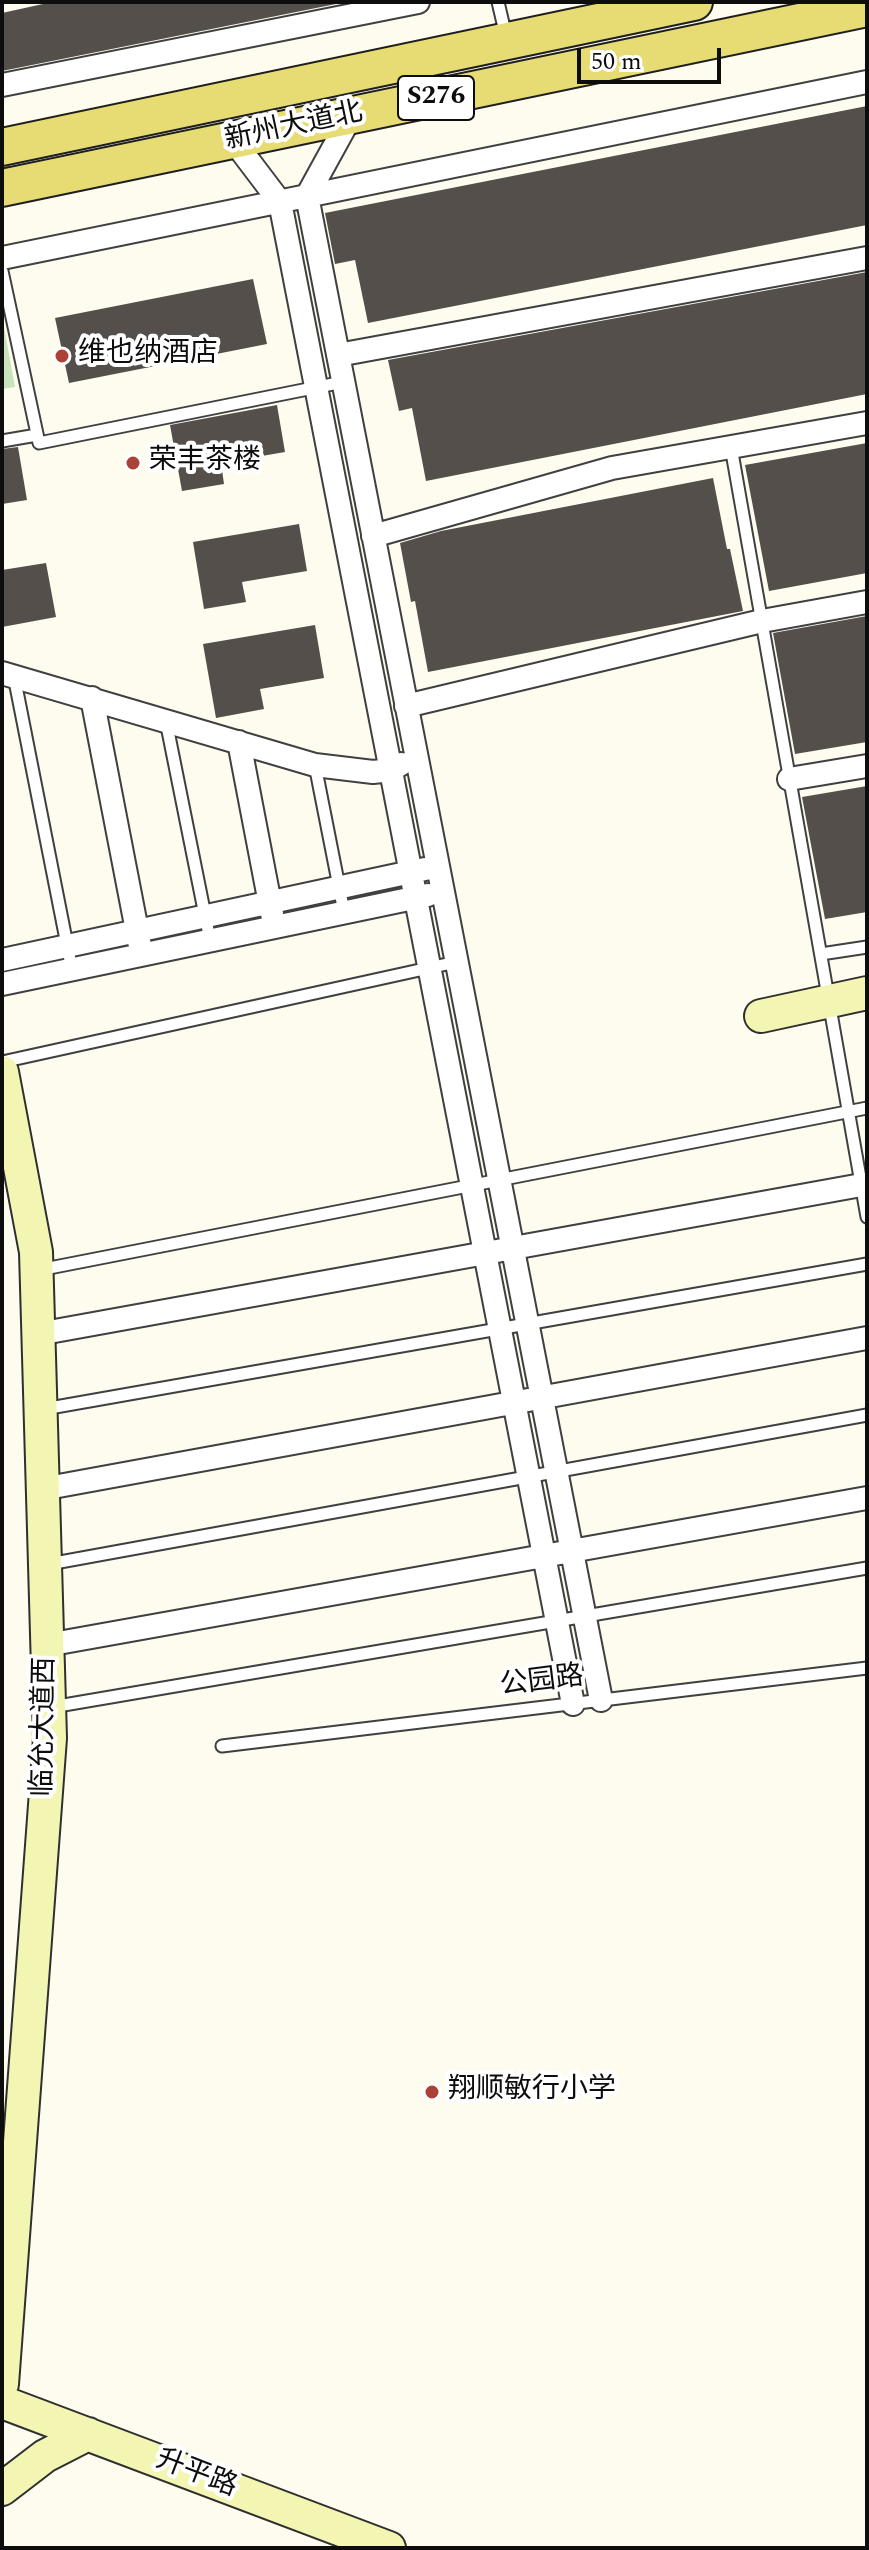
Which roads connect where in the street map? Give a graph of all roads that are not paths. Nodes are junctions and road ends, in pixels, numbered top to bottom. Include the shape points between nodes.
1 (418, 2) edge
2 (498, 2) edge
3 (694, 2) edge
4 (867, 8) edge
5 (507, 41) junction
6 (867, 82) edge
7 (2, 85) edge
8 (351, 116) junction
9 (2, 126) edge
10 (39, 140) junction
11 (233, 140) junction
12 (2, 147) edge
13 (3, 189) edge
14 (307, 196) junction
15 (280, 202) junction
16 (2, 258) edge
17 (867, 258) edge
18 (2, 271) edge
19 (338, 355) junction
20 (343, 382) junction
21 (317, 388) junction
22 (867, 423) edge
23 (37, 435) junction
24 (2, 441) edge
25 (731, 447) junction
26 (373, 536) junction
27 (867, 602) edge
28 (762, 621) junction
29 (8, 674) edge
30 (92, 698) junction
31 (406, 706) junction
32 (165, 720) junction
33 (239, 742) junction
34 (416, 756) junction
35 (315, 765) junction
36 (867, 766) edge
37 (391, 770) junction
38 (789, 779) junction
39 (438, 866) junction
40 (411, 872) junction
41 (339, 887) junction
42 (443, 891) junction
43 (416, 897) junction
44 (270, 902) junction
45 (344, 912) junction
46 (205, 916) junction
47 (275, 927) junction
48 (137, 931) junction
49 (210, 940) junction
50 (67, 946) junction
51 (867, 947) edge
52 (821, 954) junction
53 (142, 955) junction
54 (2, 960) edge
55 (456, 962) junction
56 (430, 968) junction
57 (72, 970) junction
58 (2, 984) edge
59 (867, 993) edge
60 (829, 1001) junction
61 (761, 1016) dead end
62 (2, 1062) edge
63 (2, 1072) edge
64 (867, 1108) edge
65 (848, 1112) junction
66 (499, 1180) junction
67 (864, 1184) edge
68 (472, 1185) junction
69 (867, 1217) edge
70 (512, 1248) junction
71 (485, 1253) junction
72 (867, 1264) edge
73 (36, 1270) junction
74 (527, 1324) junction
75 (500, 1329) junction
76 (38, 1334) junction
77 (867, 1338) edge
78 (542, 1398) junction
79 (514, 1403) junction
80 (40, 1410) junction
81 (867, 1415) edge
82 (556, 1472) junction
83 (528, 1477) junction
84 (42, 1489) junction
85 (867, 1498) edge
86 (572, 1551) junction
87 (544, 1556) junction
88 (45, 1565) junction
89 (867, 1568) edge
90 (584, 1616) junction
91 (556, 1621) junction
92 (47, 1645) junction
93 (867, 1668) edge
94 (601, 1700) junction
95 (573, 1704) junction
96 (49, 1708) junction
97 (222, 1746) dead end
98 (2, 2384) edge
99 (2, 2402) edge
100 (88, 2434) junction
101 (2, 2489) edge
102 (389, 2548) edge

1 - 7 street
2 - 5 lane
3 - 5 main road, 新州大道北 / S276
4 - 8 main road, 新州大道北 / S276
5 - 10 main road, 新州大道北 / S276
6 - 14 street
8 - 11 main road, 新州大道北 / S276
8 - 14 street
9 - 10 main road
10 - 12 main road, 新州大道北 / S276
11 - 13 main road, 新州大道北 / S276
11 - 15 street
14 - 15 street
14 - 19 street
15 - 16 street
15 - 21 street
17 - 19 street
18 - 23 lane
19 - 20 street
20 - 21 lane
20 - 26 street
21 - 23 lane via 39,443
21 - 37 street
22 - 25 street
23 - 24 lane
25 - 26 street via 612,468
25 - 28 lane
26 - 31 street
27 - 28 street
28 - 31 street
28 - 38 lane
29 - 30 street
29 - 50 lane
30 - 32 street
30 - 48 street
31 - 34 street
32 - 33 street
32 - 46 lane
33 - 35 street
33 - 44 street
34 - 37 street
34 - 39 street
35 - 37 street
35 - 41 lane
36 - 38 street
37 - 40 street
38 - 52 lane
39 - 40 street
39 - 42 street
40 - 41 street
40 - 43 street
41 - 44 street
41 - 45 lane
42 - 43 street
42 - 55 street
43 - 45 street
43 - 56 street
44 - 46 street
44 - 47 street
45 - 47 street
46 - 48 street
46 - 49 lane
47 - 49 street
48 - 50 street
48 - 53 street
49 - 53 street
50 - 54 street
50 - 57 lane
51 - 52 lane
52 - 60 lane
53 - 57 street
55 - 56 lane
55 - 66 street
56 - 62 lane
56 - 68 street
57 - 58 street
59 - 60 main road
60 - 61 main road
60 - 65 lane
63 - 73 main road, 临允大道西
64 - 65 lane
65 - 66 lane
65 - 67 lane
66 - 68 lane
66 - 70 street
67 - 69 lane
67 - 70 street
68 - 71 street
68 - 73 lane
70 - 71 street
70 - 74 street
71 - 75 street
71 - 76 street
72 - 74 lane
73 - 76 main road, 临允大道西
74 - 75 lane
74 - 78 street
75 - 79 street
75 - 80 lane
76 - 80 main road, 临允大道西
77 - 78 street
78 - 79 street
78 - 82 street
79 - 83 street
79 - 84 street
80 - 84 main road, 临允大道西
81 - 82 lane
82 - 83 lane
82 - 86 street
83 - 87 street
83 - 88 lane
84 - 88 main road, 临允大道西
85 - 86 street
86 - 87 street
86 - 90 street
87 - 91 street
87 - 92 street
88 - 92 main road, 临允大道西
89 - 90 lane
90 - 91 lane
90 - 94 street
91 - 95 street
91 - 96 lane
92 - 96 main road, 临允大道西
93 - 94 lane, 公园路
94 - 95 lane, 公园路
95 - 97 lane, 公园路
96 - 98 main road, 临允大道西
99 - 100 main road, 升平路
100 - 101 main road via 45,2456
100 - 102 main road, 升平路

